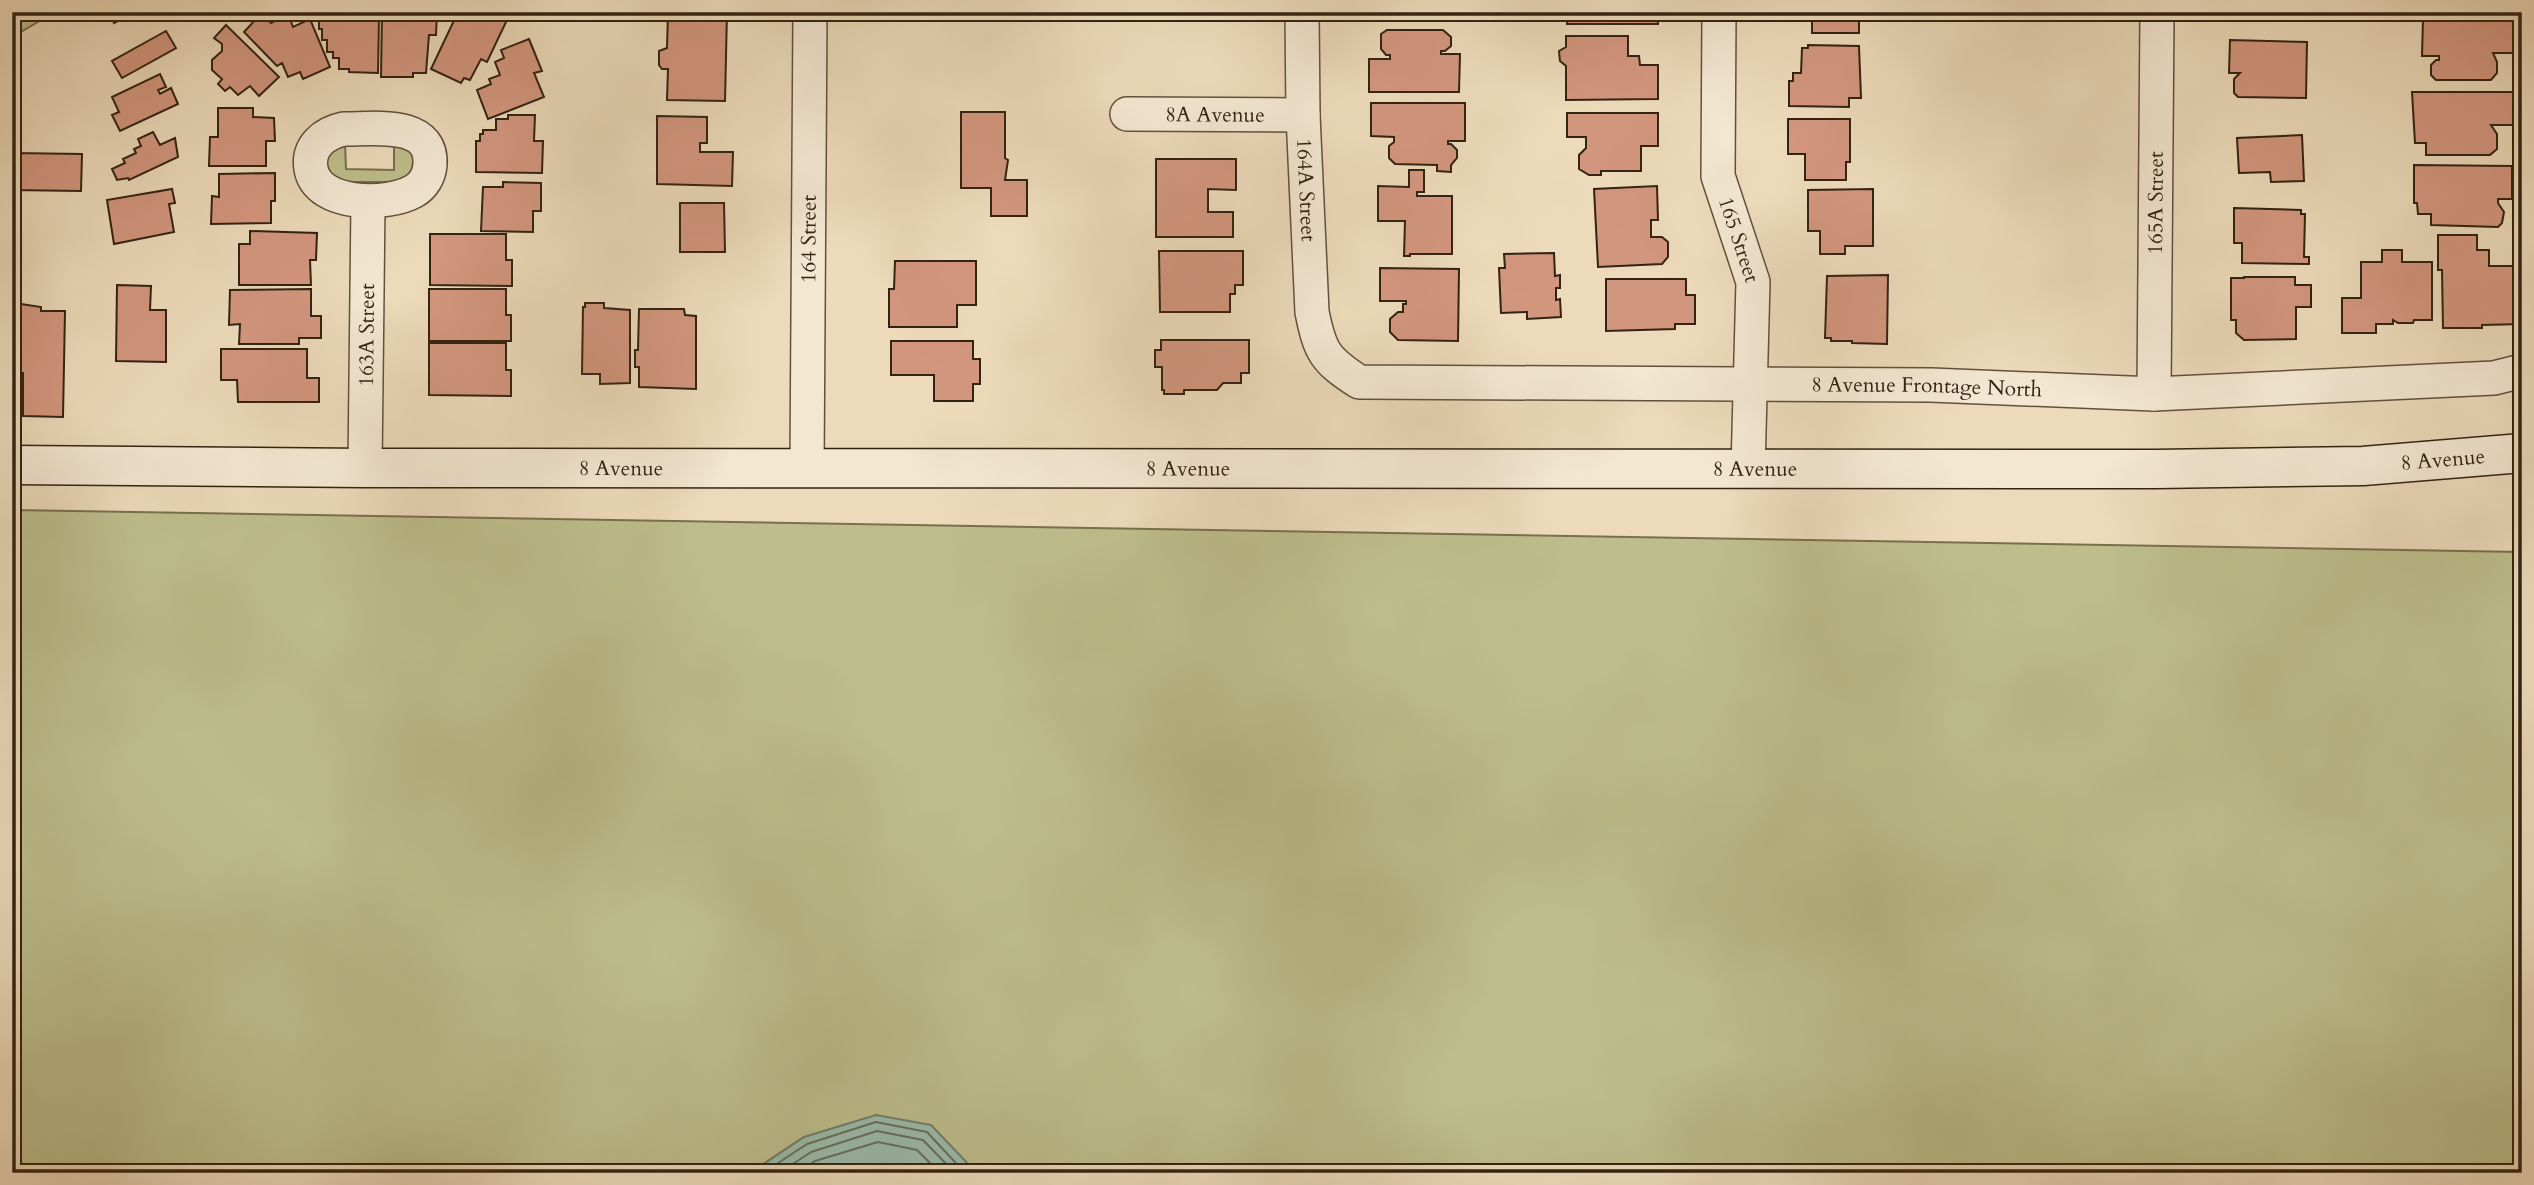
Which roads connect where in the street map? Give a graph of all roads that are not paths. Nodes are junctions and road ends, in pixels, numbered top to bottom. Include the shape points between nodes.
1 (810, 12) edge
2 (1302, 12) edge
3 (1719, 12) edge
4 (2157, 12) edge
5 (1127, 114) dead end
6 (1303, 115) junction
7 (368, 203) dead end
8 (1332, 365) joint
9 (2522, 371) edge
10 (1750, 384) junction
11 (2154, 394) junction
12 (2522, 453) edge
13 (12, 465) edge
14 (2363, 466) junction
15 (807, 467) junction
16 (365, 468) junction
17 (1748, 469) junction
18 (2522, 479) edge

1 - 15 street, 164 Street
2 - 6 street, 164A Street
3 - 10 street, 165 Street via 1718,176 1753,282
4 - 11 street, 165A Street
5 - 6 street, 8A Avenue
6 - 8 street, 164A Street via 1312,312 1319,342
7 - 16 street, 163A Street
8 - 10 street, 8 Avenue Frontage North via 1359,382
9 - 11 street, 8 Avenue Frontage North via 2494,378
10 - 11 street, 8 Avenue Frontage North
10 - 17 street, 165 Street
12 - 14 main road, 8 Avenue
13 - 16 main road, 8 Avenue
14 - 17 main road, 8 Avenue
14 - 18 main road, 8 Avenue
15 - 16 main road, 8 Avenue
15 - 17 main road, 8 Avenue

